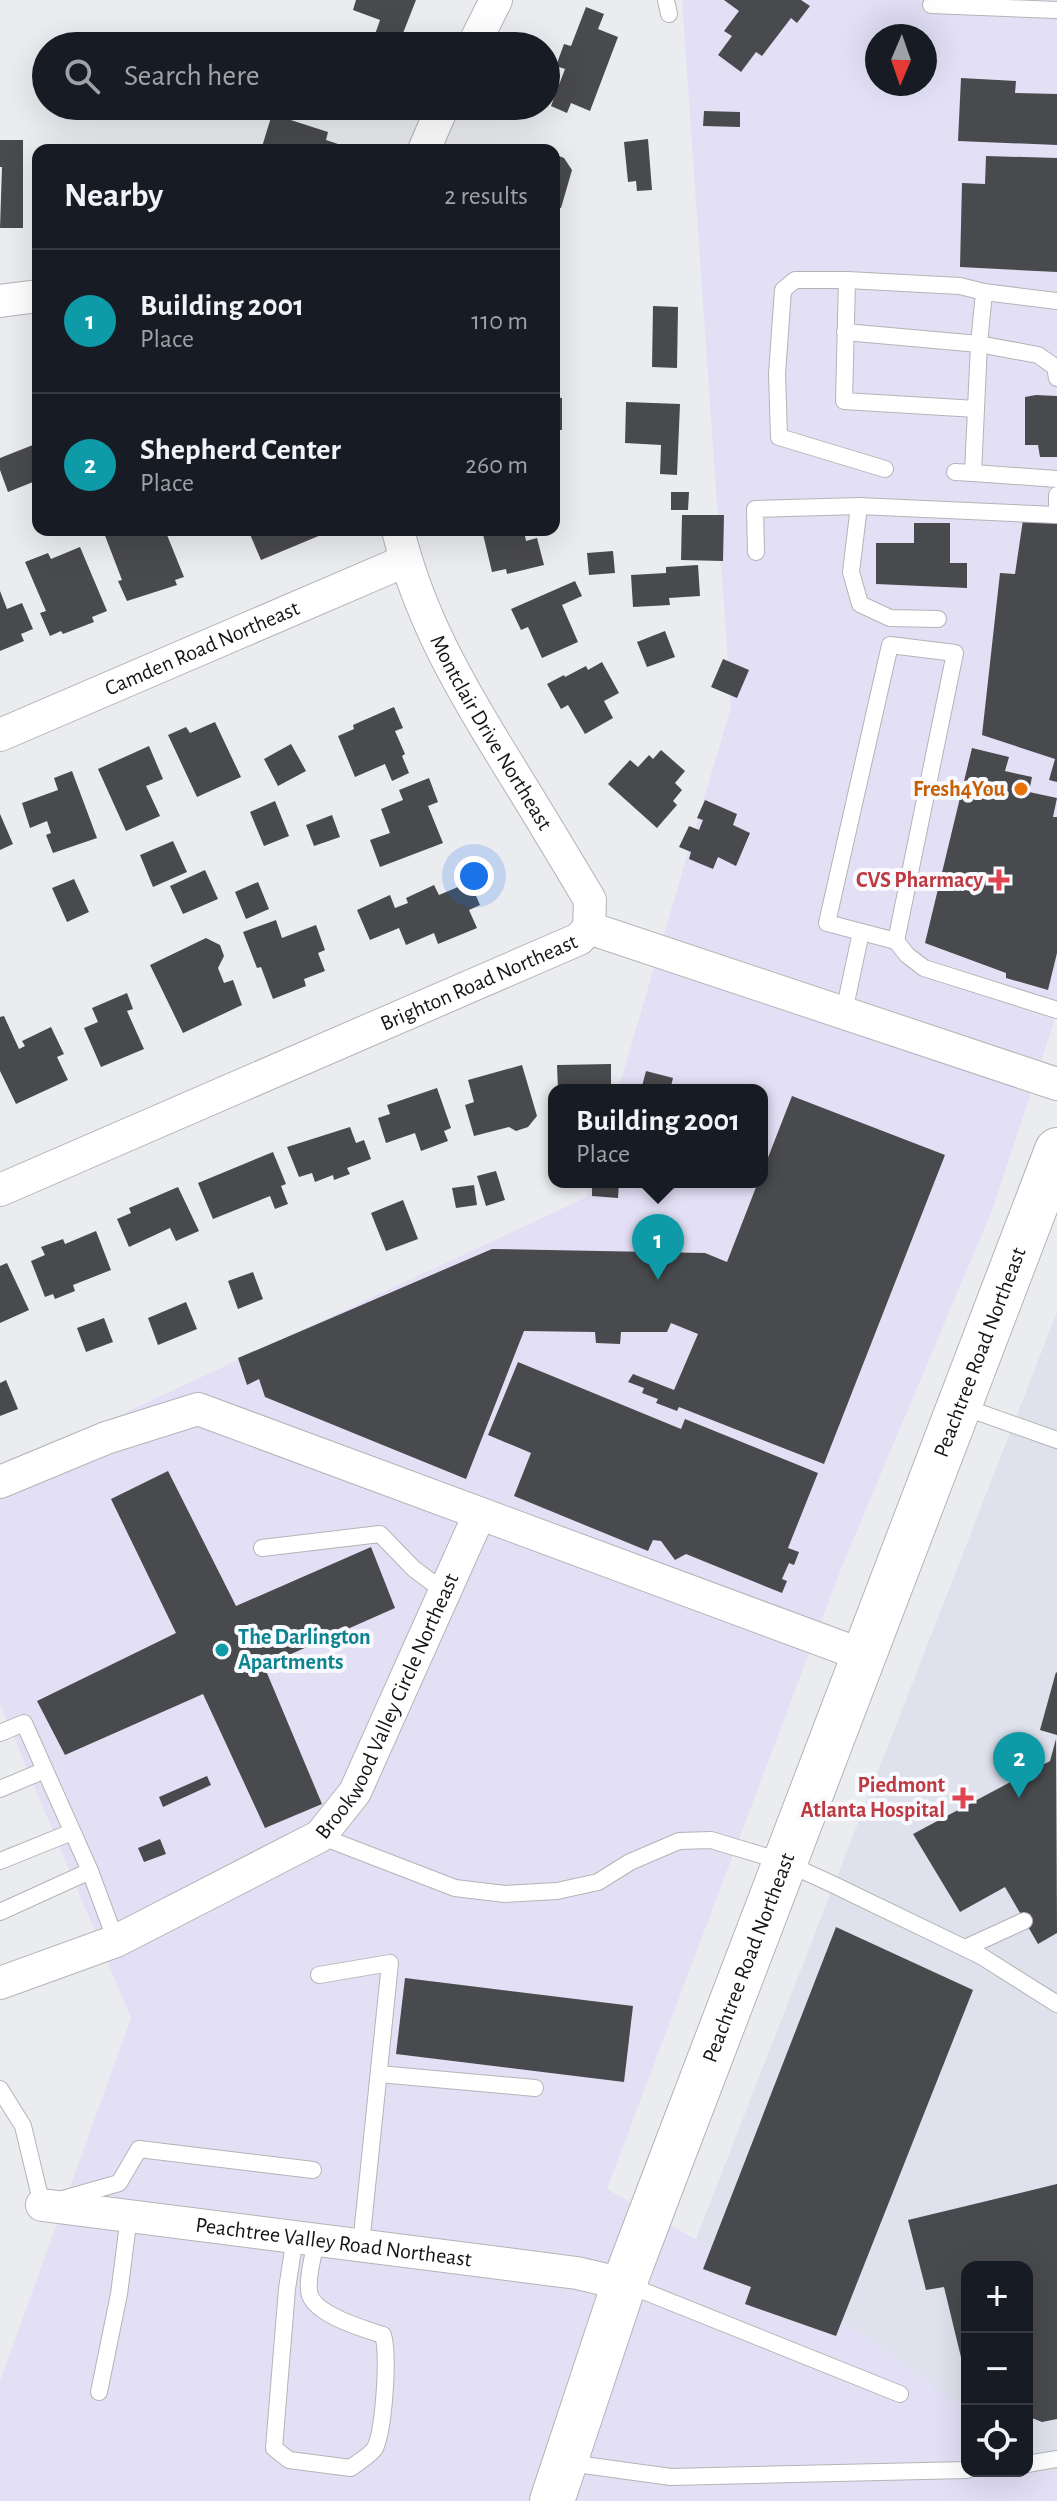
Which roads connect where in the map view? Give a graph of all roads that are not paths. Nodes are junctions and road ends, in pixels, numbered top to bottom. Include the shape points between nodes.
1 (496, 0) edge
2 (931, 5) dead end
3 (1057, 10) edge
4 (480, 32) edge
5 (437, 120) edge
6 (427, 144) edge
7 (847, 280) junction
8 (984, 292) junction
9 (32, 297) edge
10 (0, 301) edge
11 (1057, 301) edge
12 (845, 332) junction
13 (979, 344) junction
14 (1057, 378) edge
15 (976, 409) junction
16 (885, 469) dead end
17 (955, 472) dead end
18 (973, 473) junction
19 (1057, 479) edge
20 (1057, 495) edge
21 (859, 506) junction
22 (1057, 515) edge
23 (402, 545) edge
24 (756, 552) dead end
25 (938, 619) dead end
26 (0, 735) edge
27 (589, 928) junction
28 (861, 932) junction
29 (896, 941) junction
30 (1057, 1010) edge
31 (844, 1012) junction
32 (1057, 1084) edge
33 (1057, 1150) edge
34 (0, 1190) edge
35 (961, 1406) junction
36 (1057, 1440) edge
37 (0, 1482) edge
38 (479, 1515) junction
39 (262, 1548) dead end
40 (445, 1592) junction
41 (862, 1655) junction
42 (0, 1733) edge
43 (45, 1770) junction
44 (0, 1789) edge
45 (72, 1832) junction
46 (320, 1836) junction
47 (0, 1861) edge
48 (784, 1862) junction
49 (90, 1871) junction
50 (0, 1912) edge
51 (1024, 1921) dead end
52 (116, 1941) junction
53 (965, 1948) junction
54 (319, 1975) dead end
55 (0, 1983) edge
56 (1057, 2004) edge
57 (379, 2074) junction
58 (535, 2088) dead end
59 (0, 2089) edge
60 (313, 2170) dead end
61 (42, 2205) junction
62 (129, 2216) junction
63 (305, 2238) junction
64 (361, 2245) junction
65 (624, 2284) junction
66 (99, 2392) dead end
67 (900, 2394) dead end
68 (1057, 2459) edge
69 (1033, 2463) edge
70 (961, 2470) edge
71 (558, 2479) edge

1 - 4 street
2 - 3 lane
5 - 6 street
7 - 8 lane
7 - 12 lane
7 - 16 lane via 795,280 783,290 779,437
8 - 11 lane
8 - 13 lane
9 - 10 street
12 - 13 lane
12 - 15 lane via 844,401
13 - 14 lane via 1038,355 1055,367
13 - 15 lane
15 - 18 lane
17 - 18 lane
18 - 19 lane
20 - 22 lane
21 - 22 lane
21 - 24 lane via 755,509
21 - 25 lane via 851,572 860,604 890,618
23 - 26 street, Camden Road Northeast
23 - 27 street, Montclair Drive Northeast via 426,618 453,674 590,900
27 - 31 street, Brighton Road Northeast
27 - 34 street, Brighton Road Northeast via 579,939
28 - 29 lane
28 - 29 lane via 827,923 890,645 955,653
28 - 31 lane
29 - 30 lane via 924,968
31 - 32 street, Brighton Road Northeast
33 - 35 highway, Peachtree Road Northeast
35 - 36 lane
35 - 41 highway, Peachtree Road Northeast
37 - 38 street via 106,1438 198,1409
38 - 40 street, Brookwood Valley Circle Northeast
38 - 41 street
39 - 40 lane via 380,1534
40 - 46 street, Brookwood Valley Circle Northeast via 355,1792
41 - 48 highway, Peachtree Road Northeast
42 - 43 lane via 24,1723
43 - 44 lane
43 - 45 lane
45 - 47 lane
45 - 49 lane
46 - 48 lane via 455,1888 505,1894 598,1882 679,1841 711,1840
46 - 52 street, Brookwood Valley Circle Northeast
48 - 53 lane
48 - 65 highway, Peachtree Road Northeast
49 - 50 lane
49 - 52 lane
51 - 53 lane
52 - 55 street, Brookwood Valley Circle Northeast
53 - 56 lane
54 - 57 lane via 390,1963
57 - 58 lane
57 - 64 lane
59 - 61 lane via 23,2126
60 - 61 lane via 139,2149 119,2183
61 - 62 street, Peachtree Valley Road Northeast
62 - 63 street, Peachtree Valley Road Northeast
62 - 66 lane
63 - 63 lane via 287,2289 274,2448 289,2460 351,2468 374,2450 388,2350 383,2335 313,2303
63 - 64 street, Peachtree Valley Road Northeast
64 - 65 street, Peachtree Valley Road Northeast
65 - 67 lane
65 - 71 highway, Peachtree Road Northeast
68 - 69 lane
70 - 71 lane

